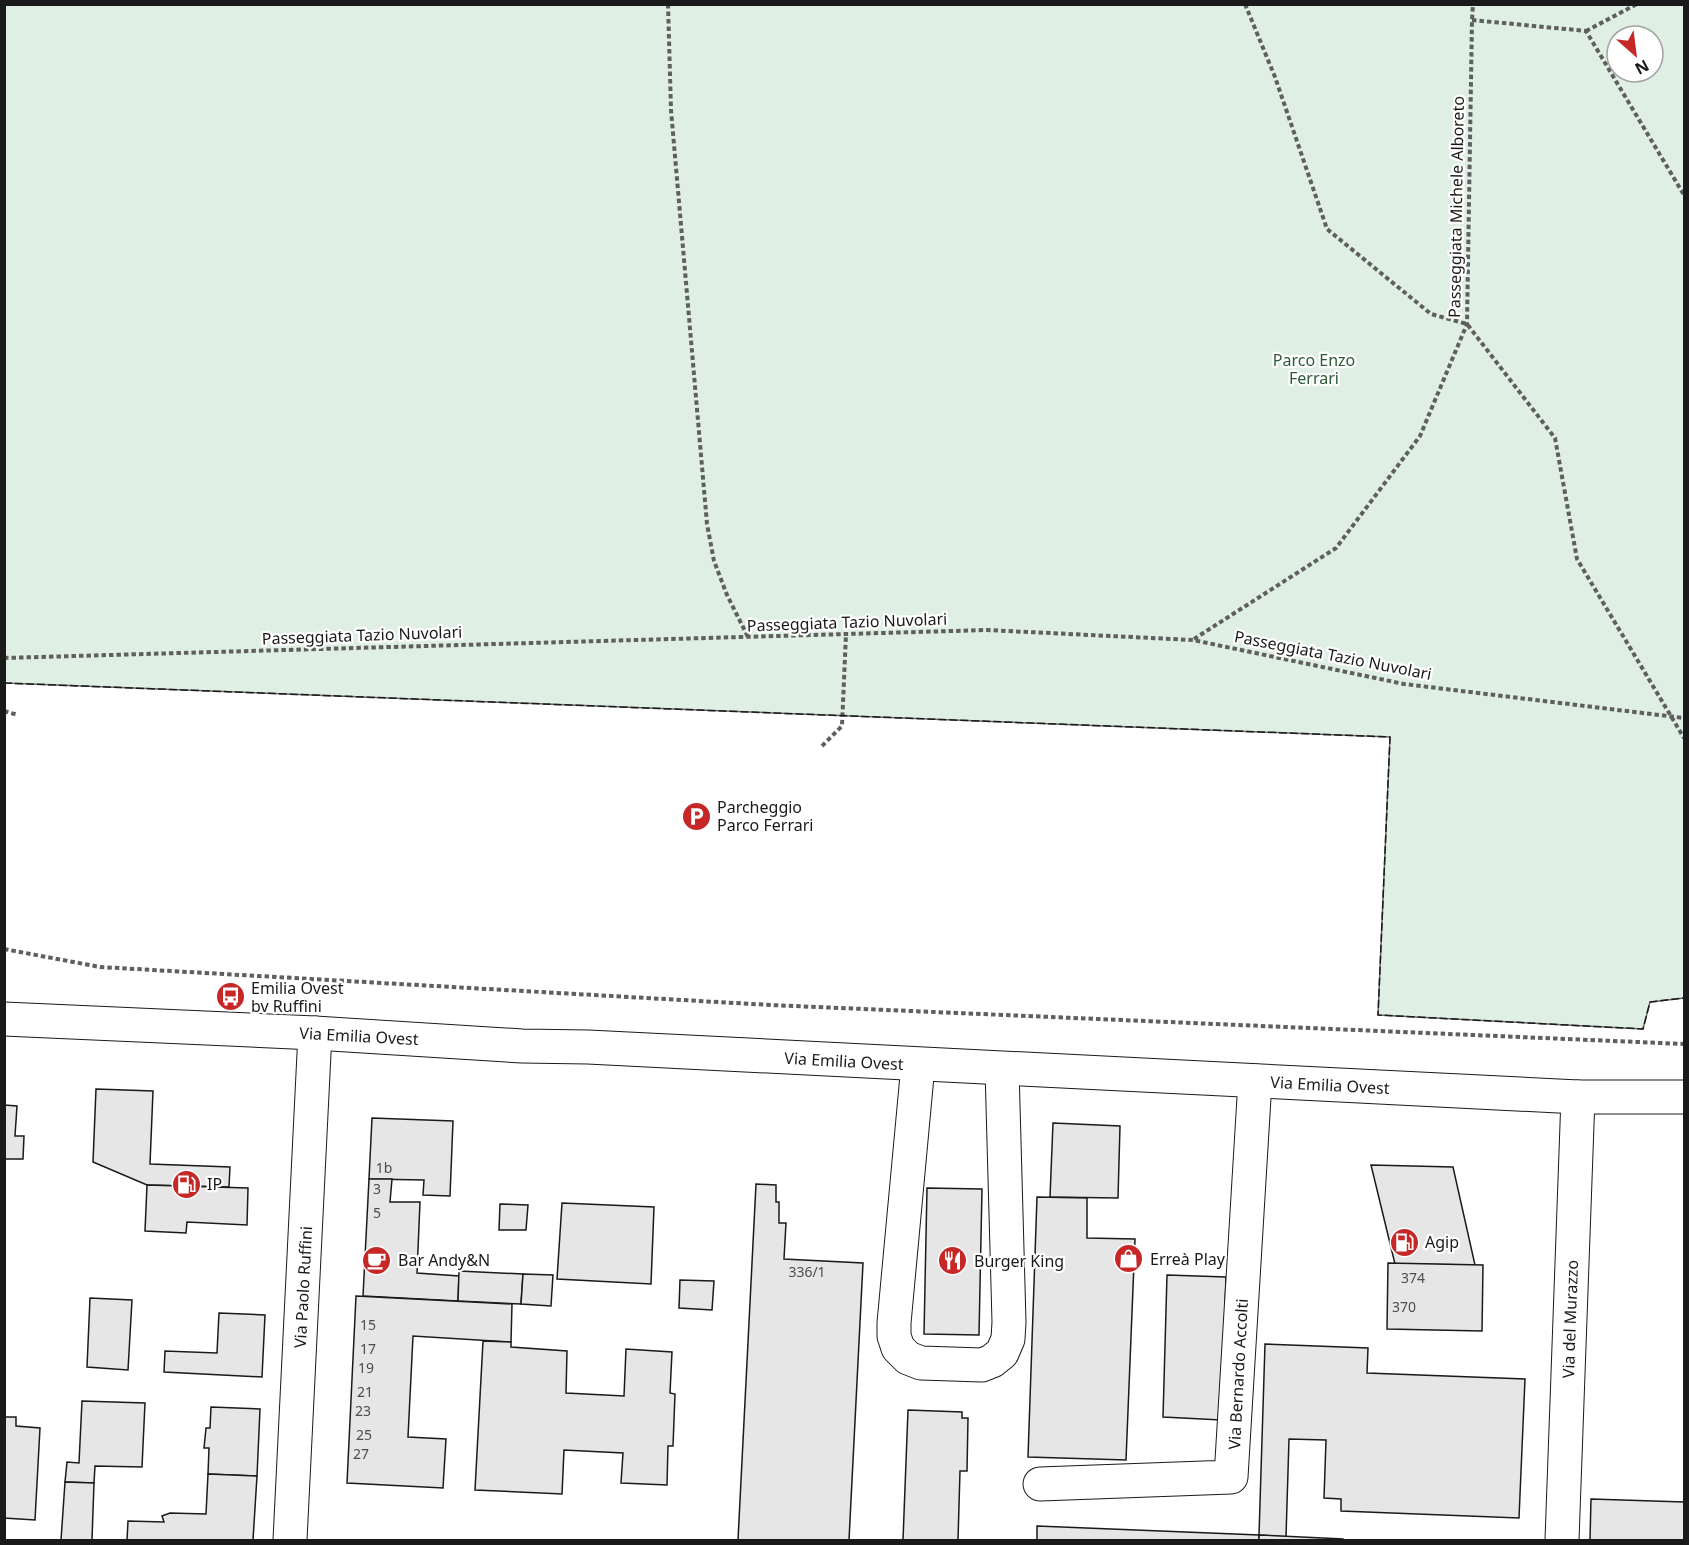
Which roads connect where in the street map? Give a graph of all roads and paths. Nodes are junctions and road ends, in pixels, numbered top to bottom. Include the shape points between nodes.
1 (668, 4) edge
2 (1245, 4) edge
3 (1473, 4) edge
4 (1637, 4) edge
5 (1472, 20) junction
6 (1586, 31) junction
7 (1684, 195) edge
8 (1467, 324) junction
9 (846, 634) junction
10 (748, 637) junction
11 (1193, 640) junction
12 (4, 658) edge
13 (4, 711) edge
14 (18, 715) dead end
15 (1672, 716) junction
16 (1684, 718) edge
17 (1684, 738) edge
18 (822, 746) dead end
19 (4, 949) edge
20 (4, 1019) edge
21 (315, 1033) junction
22 (1684, 1044) edge
23 (918, 1065) junction
24 (1002, 1069) junction
25 (1255, 1081) junction
26 (1578, 1097) junction
27 (1684, 1097) edge
28 (1040, 1484) dead end
29 (290, 1540) edge
30 (1562, 1540) edge

1 - 10 path via 671,110 707,524 714,561
2 - 8 path via 1275,77 1327,229 1431,314
3 - 5 path, Passeggiata Michele Alboreto
4 - 6 path
5 - 6 path
5 - 8 path, Passeggiata Michele Alboreto
6 - 7 path
8 - 11 path, Passeggiata Michele Alboreto via 1420,436 1336,548
8 - 15 path via 1555,438 1577,559
9 - 10 path, Passeggiata Tazio Nuvolari
9 - 11 path, Passeggiata Tazio Nuvolari via 987,630
9 - 18 path via 842,726
10 - 12 path, Passeggiata Tazio Nuvolari
11 - 15 path, Passeggiata Tazio Nuvolari via 1404,684
13 - 14 path
15 - 16 path, Passeggiata Tazio Nuvolari
15 - 17 path
19 - 22 path via 100,967 770,1005
20 - 21 main road, Via Emilia Ovest
21 - 23 main road, Via Emilia Ovest
21 - 29 main road, Via Paolo Ruffini
23 - 24 main road, Via Emilia Ovest
23 - 24 main road via 894,1336 898,1348 921,1363 982,1365 1002,1353 1008,1339
24 - 25 main road, Via Emilia Ovest
25 - 26 main road, Via Emilia Ovest
25 - 28 main road, Via Bernardo Accolti via 1231,1477
26 - 27 main road, Via Emilia Ovest
26 - 30 main road, Via del Murazzo

